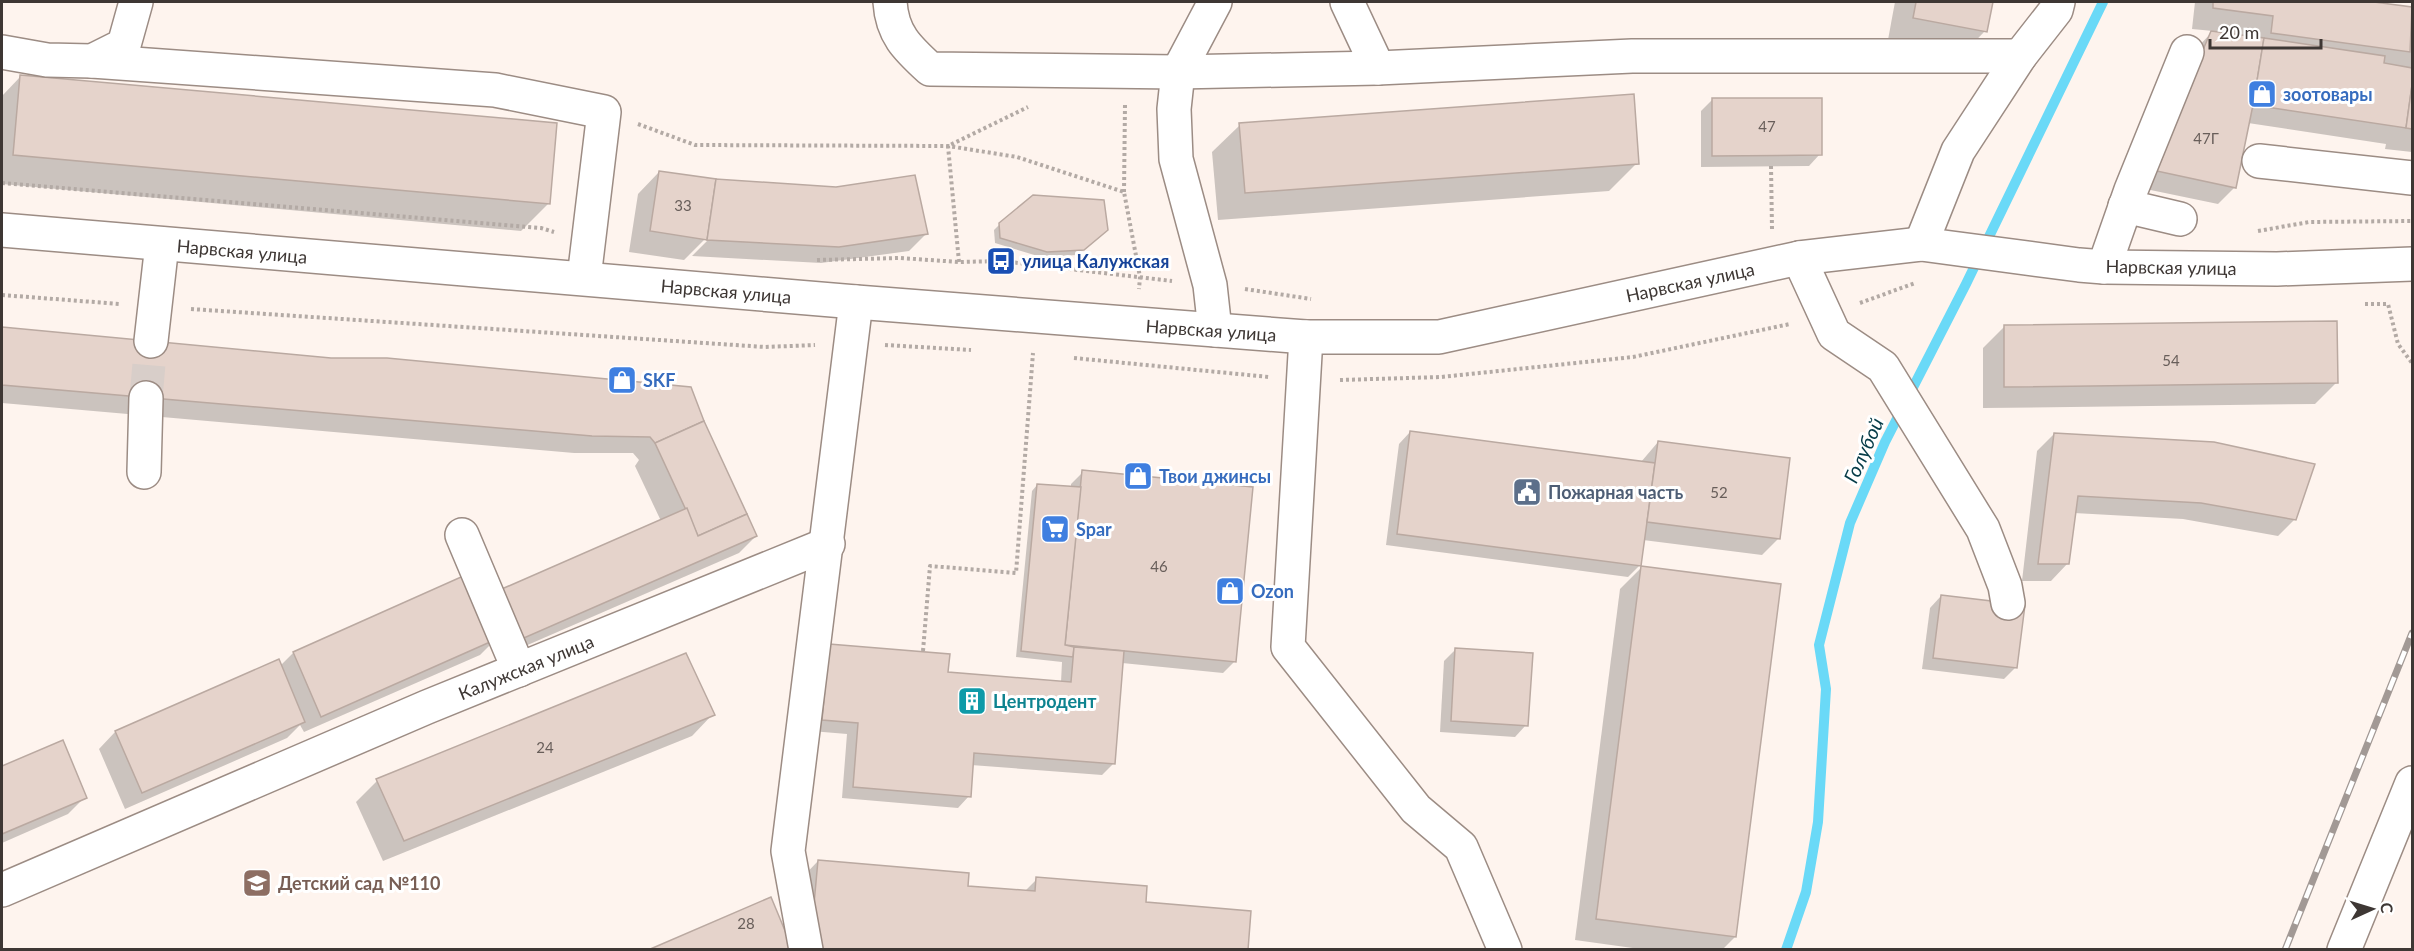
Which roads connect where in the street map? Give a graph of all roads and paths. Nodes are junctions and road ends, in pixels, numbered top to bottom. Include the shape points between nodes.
1 (136, 2) edge
2 (890, 2) edge
3 (1215, 2) edge
4 (1347, 2) edge
5 (2058, 2) edge
6 (2, 52) edge
7 (2187, 52) dead end
8 (2020, 56) junction
9 (92, 61) junction
10 (1378, 68) junction
11 (1178, 72) junction
12 (1125, 99) dead end
13 (604, 112) junction
14 (948, 146) junction
15 (2259, 161) dead end
16 (1771, 166) dead end
17 (2412, 178) edge
18 (2, 183) edge
19 (1124, 192) junction
20 (2125, 206) junction
21 (2180, 219) dead end
22 (2, 230) edge
23 (1772, 236) dead end
24 (588, 241) junction
25 (162, 244) junction
26 (1934, 246) junction
27 (1799, 258) junction
28 (807, 260) dead end
29 (959, 262) junction
30 (2412, 264) edge
31 (2104, 267) junction
32 (1140, 277) junction
33 (584, 278) junction
34 (1210, 285) junction
35 (1322, 300) dead end
36 (856, 302) junction
37 (2388, 304) dead end
38 (1215, 330) junction
39 (1306, 337) junction
40 (151, 341) tunnel mouth
41 (1033, 353) dead end
42 (2412, 363) edge
43 (146, 398) tunnel mouth
44 (144, 472) dead end
45 (462, 535) dead end
46 (828, 544) junction
47 (2008, 603) dead end
48 (923, 651) dead end
49 (519, 670) junction
50 (2412, 783) edge
51 (2, 890) edge
52 (806, 950) edge
53 (1505, 950) edge
54 (2344, 950) edge

1 - 9 main road via 124,45
2 - 11 main road via 891,20 908,48 930,69
3 - 11 main road
4 - 10 main road
5 - 8 main road
6 - 9 main road via 47,60
7 - 20 main road
8 - 10 main road via 1632,56
8 - 26 main road via 1958,150
9 - 13 main road via 495,90
10 - 11 main road
11 - 34 main road via 1174,109 1176,159
12 - 19 path
13 - 14 path via 695,145
13 - 24 main road
14 - 19 path via 1017,157
14 - 29 path
15 - 17 main road
16 - 23 path
18 - 24 path via 541,228
19 - 32 path
20 - 21 main road
20 - 31 main road
22 - 25 main road, Нарвская улица
24 - 33 main road
25 - 33 main road, Нарвская улица
25 - 40 main road
26 - 27 main road, Нарвская улица
26 - 31 main road, Нарвская улица
27 - 39 main road, Нарвская улица via 1439,338
27 - 47 main road via 1834,334 1883,367 1983,529
28 - 29 path via 900,258
29 - 32 path via 1001,261
30 - 31 main road, Нарвская улица via 2277,269
32 - 34 path
33 - 36 main road, Нарвская улица
34 - 35 path
34 - 38 main road
36 - 38 main road, Нарвская улица
36 - 46 main road
37 - 42 path via 2398,344
38 - 39 main road, Нарвская улица
39 - 53 main road via 1288,647 1416,808 1461,847
41 - 48 path via 1016,573 930,566
43 - 44 main road
45 - 49 main road
46 - 49 main road, Калужская улица
46 - 52 main road via 788,851
49 - 51 main road, Калужская улица
50 - 54 main road

